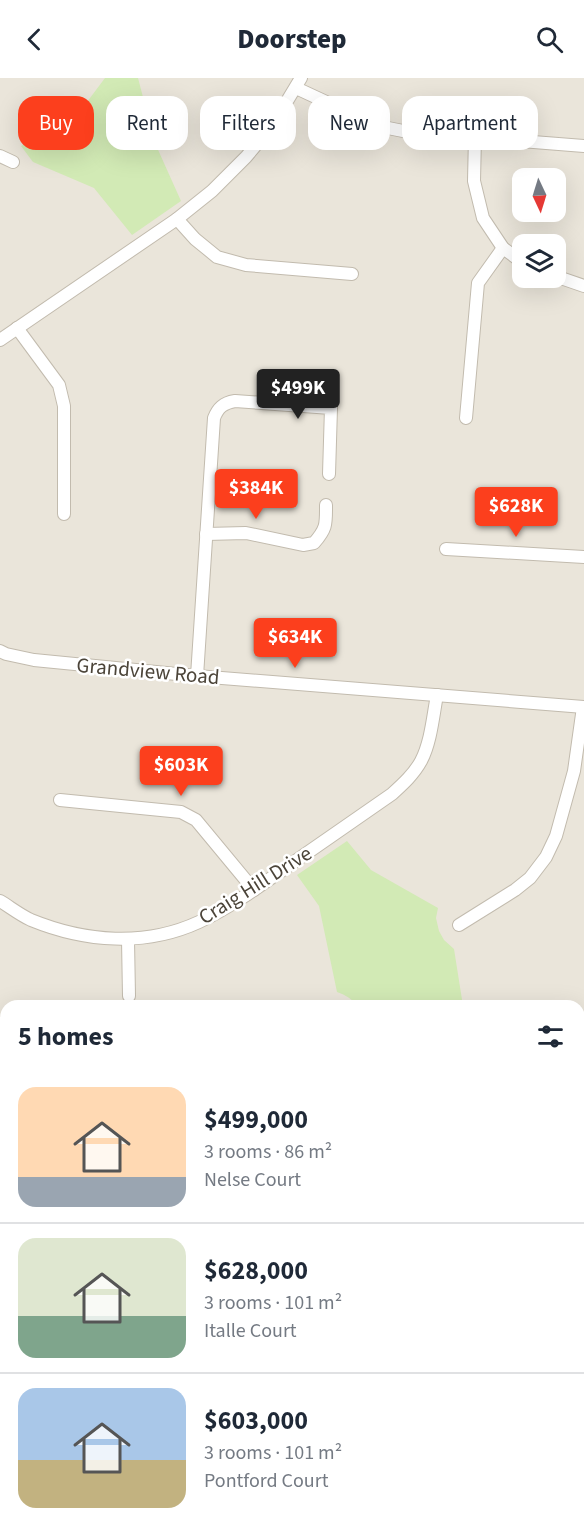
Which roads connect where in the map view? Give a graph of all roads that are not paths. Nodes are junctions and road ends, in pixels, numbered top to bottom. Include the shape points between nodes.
1 (298, 83) edge
2 (402, 131) edge
3 (538, 142) edge
4 (584, 146) edge
5 (475, 150) edge
6 (0, 156) edge
7 (13, 162) dead end
8 (177, 219) junction
9 (503, 248) junction
10 (512, 255) edge
11 (352, 274) dead end
12 (566, 280) edge
13 (584, 286) edge
14 (17, 328) junction
15 (0, 340) edge
16 (465, 418) dead end
17 (329, 474) dead end
18 (326, 505) dead end
19 (64, 514) dead end
20 (206, 534) junction
21 (446, 549) dead end
22 (584, 557) edge
23 (0, 651) edge
24 (197, 676) junction
25 (437, 695) junction
26 (584, 707) edge
27 (60, 800) dead end
28 (254, 890) junction
29 (0, 901) edge
30 (459, 925) dead end
31 (128, 940) junction
32 (129, 996) dead end

1 - 2 street via 378,126
1 - 8 street via 272,126 246,157
3 - 4 street
5 - 9 street via 474,180 483,218
6 - 7 street
8 - 11 street via 217,257 246,265
8 - 14 street
9 - 10 street
9 - 16 street via 478,283
12 - 13 street
14 - 15 street
14 - 19 street via 59,385 64,406
17 - 20 street via 331,408 227,402 214,418
18 - 20 street via 326,525 314,543 303,545 246,533
20 - 24 street
21 - 22 street
23 - 24 street, Grandview Road via 34,660
24 - 25 street, Grandview Road
25 - 26 street, Grandview Road
25 - 28 street, Craig Hill Drive via 428,743 409,779
26 - 30 street via 574,771 556,836 546,857 515,890
27 - 28 street via 181,812 196,820
28 - 31 street, Craig Hill Drive via 181,930
29 - 31 street, Craig Hill Drive via 29,919 59,929
31 - 32 street

